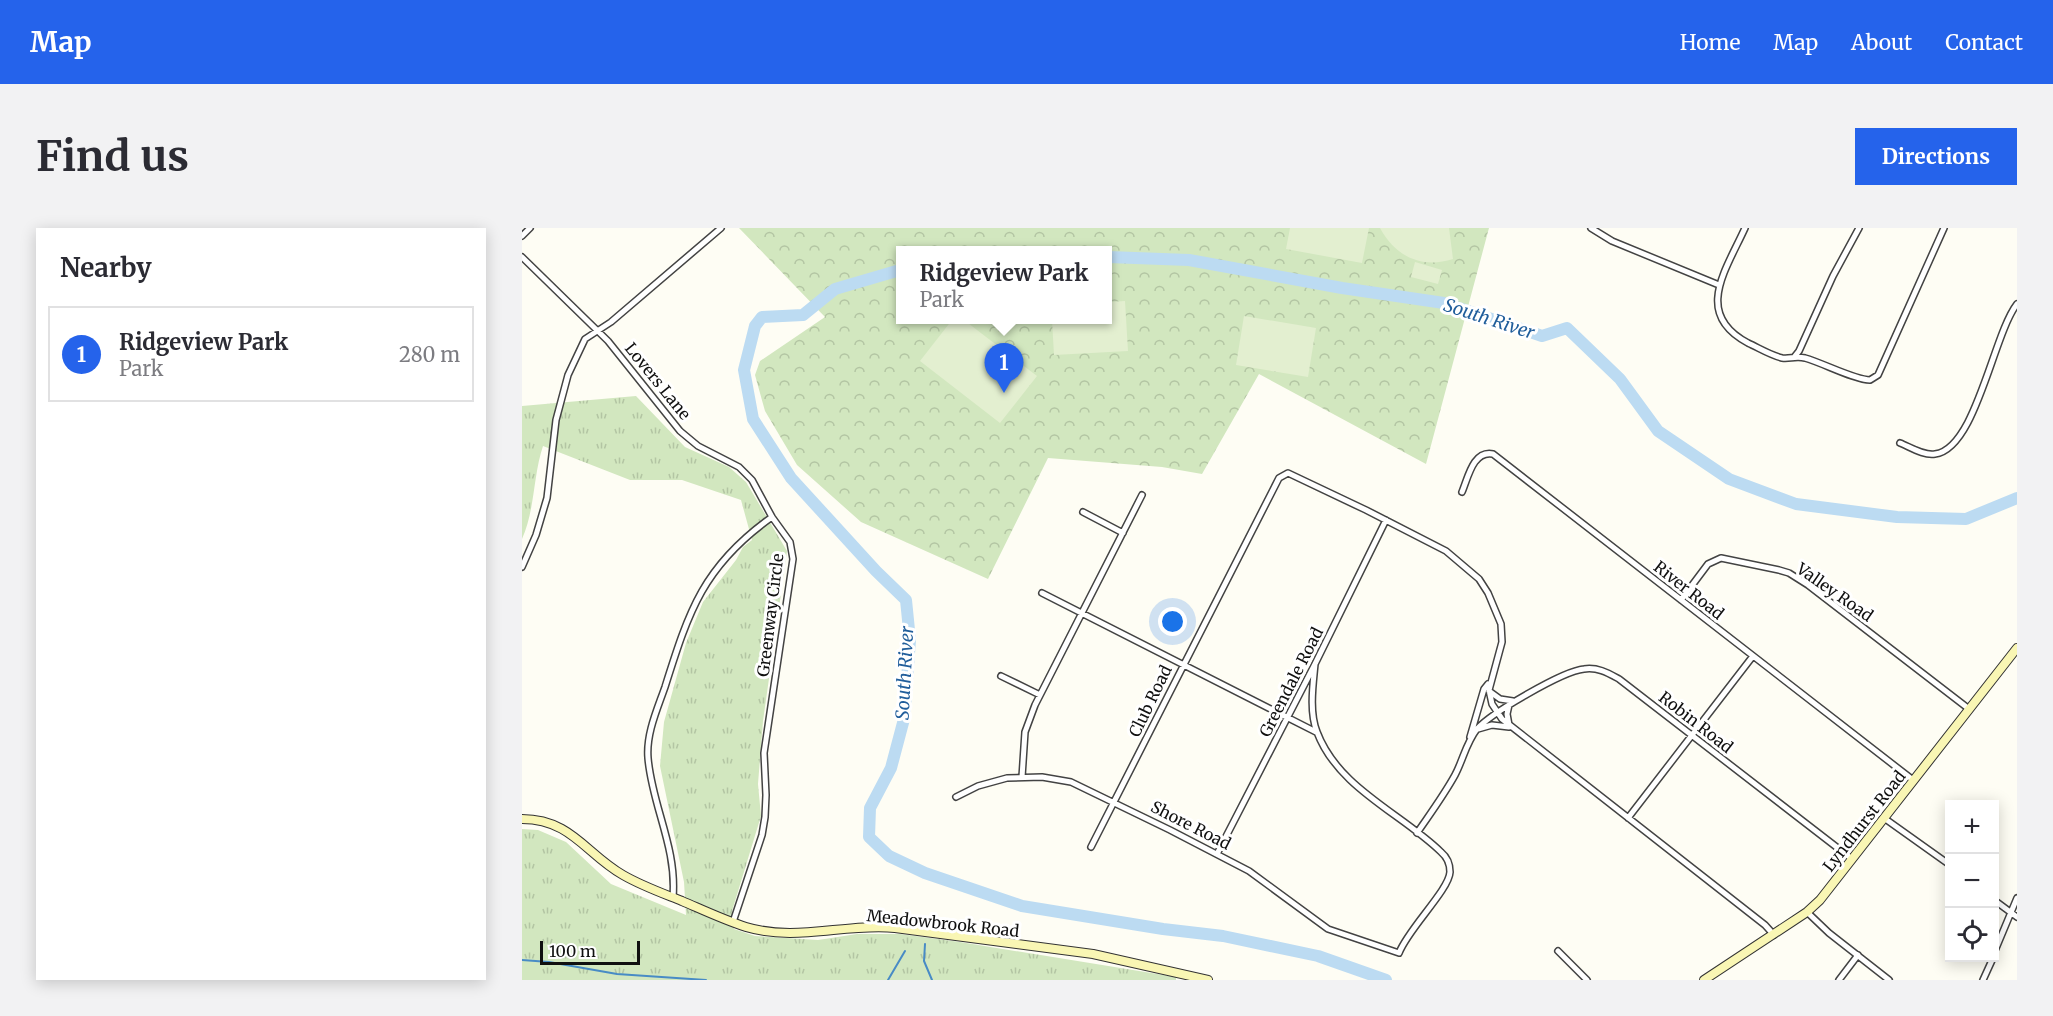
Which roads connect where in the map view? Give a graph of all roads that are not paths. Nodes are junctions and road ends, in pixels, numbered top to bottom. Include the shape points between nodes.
1 (530, 228) edge
2 (721, 228) edge
3 (1591, 228) edge
4 (1745, 228) edge
5 (1859, 228) edge
6 (1944, 228) edge
7 (1600, 231) edge
8 (522, 236) edge
9 (522, 257) edge
10 (1719, 285) junction
11 (2017, 304) edge
12 (597, 330) junction
13 (1795, 356) junction
14 (1900, 443) dead end
15 (1462, 492) dead end
16 (1142, 495) dead end
17 (1083, 512) dead end
18 (772, 517) junction
19 (1386, 520) junction
20 (1123, 533) junction
21 (522, 567) edge
22 (1042, 593) dead end
23 (1681, 600) junction
24 (1082, 614) junction
25 (2017, 648) edge
26 (1753, 656) junction
27 (1315, 664) junction
28 (1184, 665) junction
29 (1000, 676) dead end
30 (1489, 683) junction
31 (1489, 690) junction
32 (1040, 695) junction
33 (1517, 700) junction
34 (1509, 705) junction
35 (1969, 709) junction
36 (1497, 712) junction
37 (1288, 718) junction
38 (1511, 728) junction
39 (1476, 730) junction
40 (1316, 732) junction
41 (1691, 736) junction
42 (1469, 741) junction
43 (1022, 777) junction
44 (1913, 780) junction
45 (956, 798) dead end
46 (1114, 802) junction
47 (1628, 818) junction
48 (1884, 818) junction
49 (522, 819) edge
50 (1417, 833) junction
51 (1091, 847) dead end
52 (1217, 854) junction
53 (1852, 859) junction
54 (1945, 861) edge
55 (674, 897) junction
56 (2017, 898) edge
57 (1999, 903) edge
58 (1807, 912) junction
59 (2011, 913) junction
60 (2017, 917) edge
61 (733, 922) junction
62 (1774, 935) junction
63 (1999, 943) edge
64 (1558, 951) dead end
65 (1858, 955) junction
66 (1990, 962) edge
67 (1185, 977) edge
68 (1208, 980) edge
69 (1587, 980) edge
70 (1704, 980) edge
71 (1839, 980) edge
72 (1889, 980) edge
73 (1983, 980) edge

1 - 8 street
2 - 12 street
3 - 7 street
4 - 10 street
5 - 13 street
6 - 13 street via 1875,379 1866,380
7 - 10 street
9 - 12 street, Lovers Lane
10 - 13 street via 1719,313 1732,333 1769,354
11 - 14 street via 2003,329 1984,387 1956,443 1942,453 1929,454
12 - 18 street, Lovers Lane via 680,431 698,446 739,467 752,480
12 - 21 street via 581,344 568,375 556,420 543,515
15 - 23 street, River Road via 1475,461 1482,455 1493,454
16 - 20 street
17 - 20 street
18 - 55 street via 734,549 699,595 684,626 651,728 648,760 675,872
18 - 61 street, Greenway Circle via 790,542 794,559 764,753 766,795 762,835
19 - 27 street, Greendale Road
19 - 28 street, Club Road via 1291,473 1279,477
19 - 30 street via 1452,555 1488,593 1502,630
20 - 24 street
22 - 24 street
23 - 26 street, River Road
23 - 35 street, Valley Road via 1715,559 1789,573
24 - 28 street
24 - 32 street
25 - 35 street, Lyndhurst Road
26 - 41 street
26 - 44 street, River Road
27 - 37 street, Greendale Road
27 - 40 street via 1312,690
28 - 37 street
28 - 46 street, Club Road
29 - 32 street
30 - 31 street
30 - 42 street
31 - 33 street via 1500,699
31 - 36 street
32 - 43 street via 1026,732
33 - 34 street, Robin Road
33 - 41 street, Robin Road via 1573,672 1597,669 1619,679
34 - 36 street, Robin Road
34 - 38 street
35 - 44 street, Lyndhurst Road
36 - 38 street
36 - 39 street, Robin Road
37 - 40 street
37 - 52 street, Greendale Road
38 - 39 street via 1492,725
38 - 47 street
39 - 42 street, Robin Road
40 - 50 street via 1346,775
41 - 47 street
41 - 53 street, Robin Road
42 - 50 street via 1454,776
43 - 45 street, Shore Road via 992,782
43 - 46 street, Shore Road via 1071,782
44 - 48 street, Lyndhurst Road
46 - 51 street, Club Road
46 - 52 street, Shore Road
47 - 62 street
48 - 53 street, Lyndhurst Road
48 - 54 street
49 - 55 street, Meadowbrook Road via 544,821 565,830 620,873
50 - 52 street, Shore Road via 1444,855 1450,873 1447,884 1399,953 1328,928 1266,882
53 - 58 street, Lyndhurst Road
55 - 61 street, Meadowbrook Road
56 - 59 street
57 - 59 street
58 - 62 street, Lyndhurst Road
58 - 65 street
59 - 60 street
59 - 63 street
61 - 67 street, Meadowbrook Road via 765,932 789,934 868,927 936,933 1093,954
62 - 70 street, Lyndhurst Road
64 - 69 street
65 - 71 street
65 - 72 street
66 - 73 street
67 - 68 street, Meadowbrook Road

